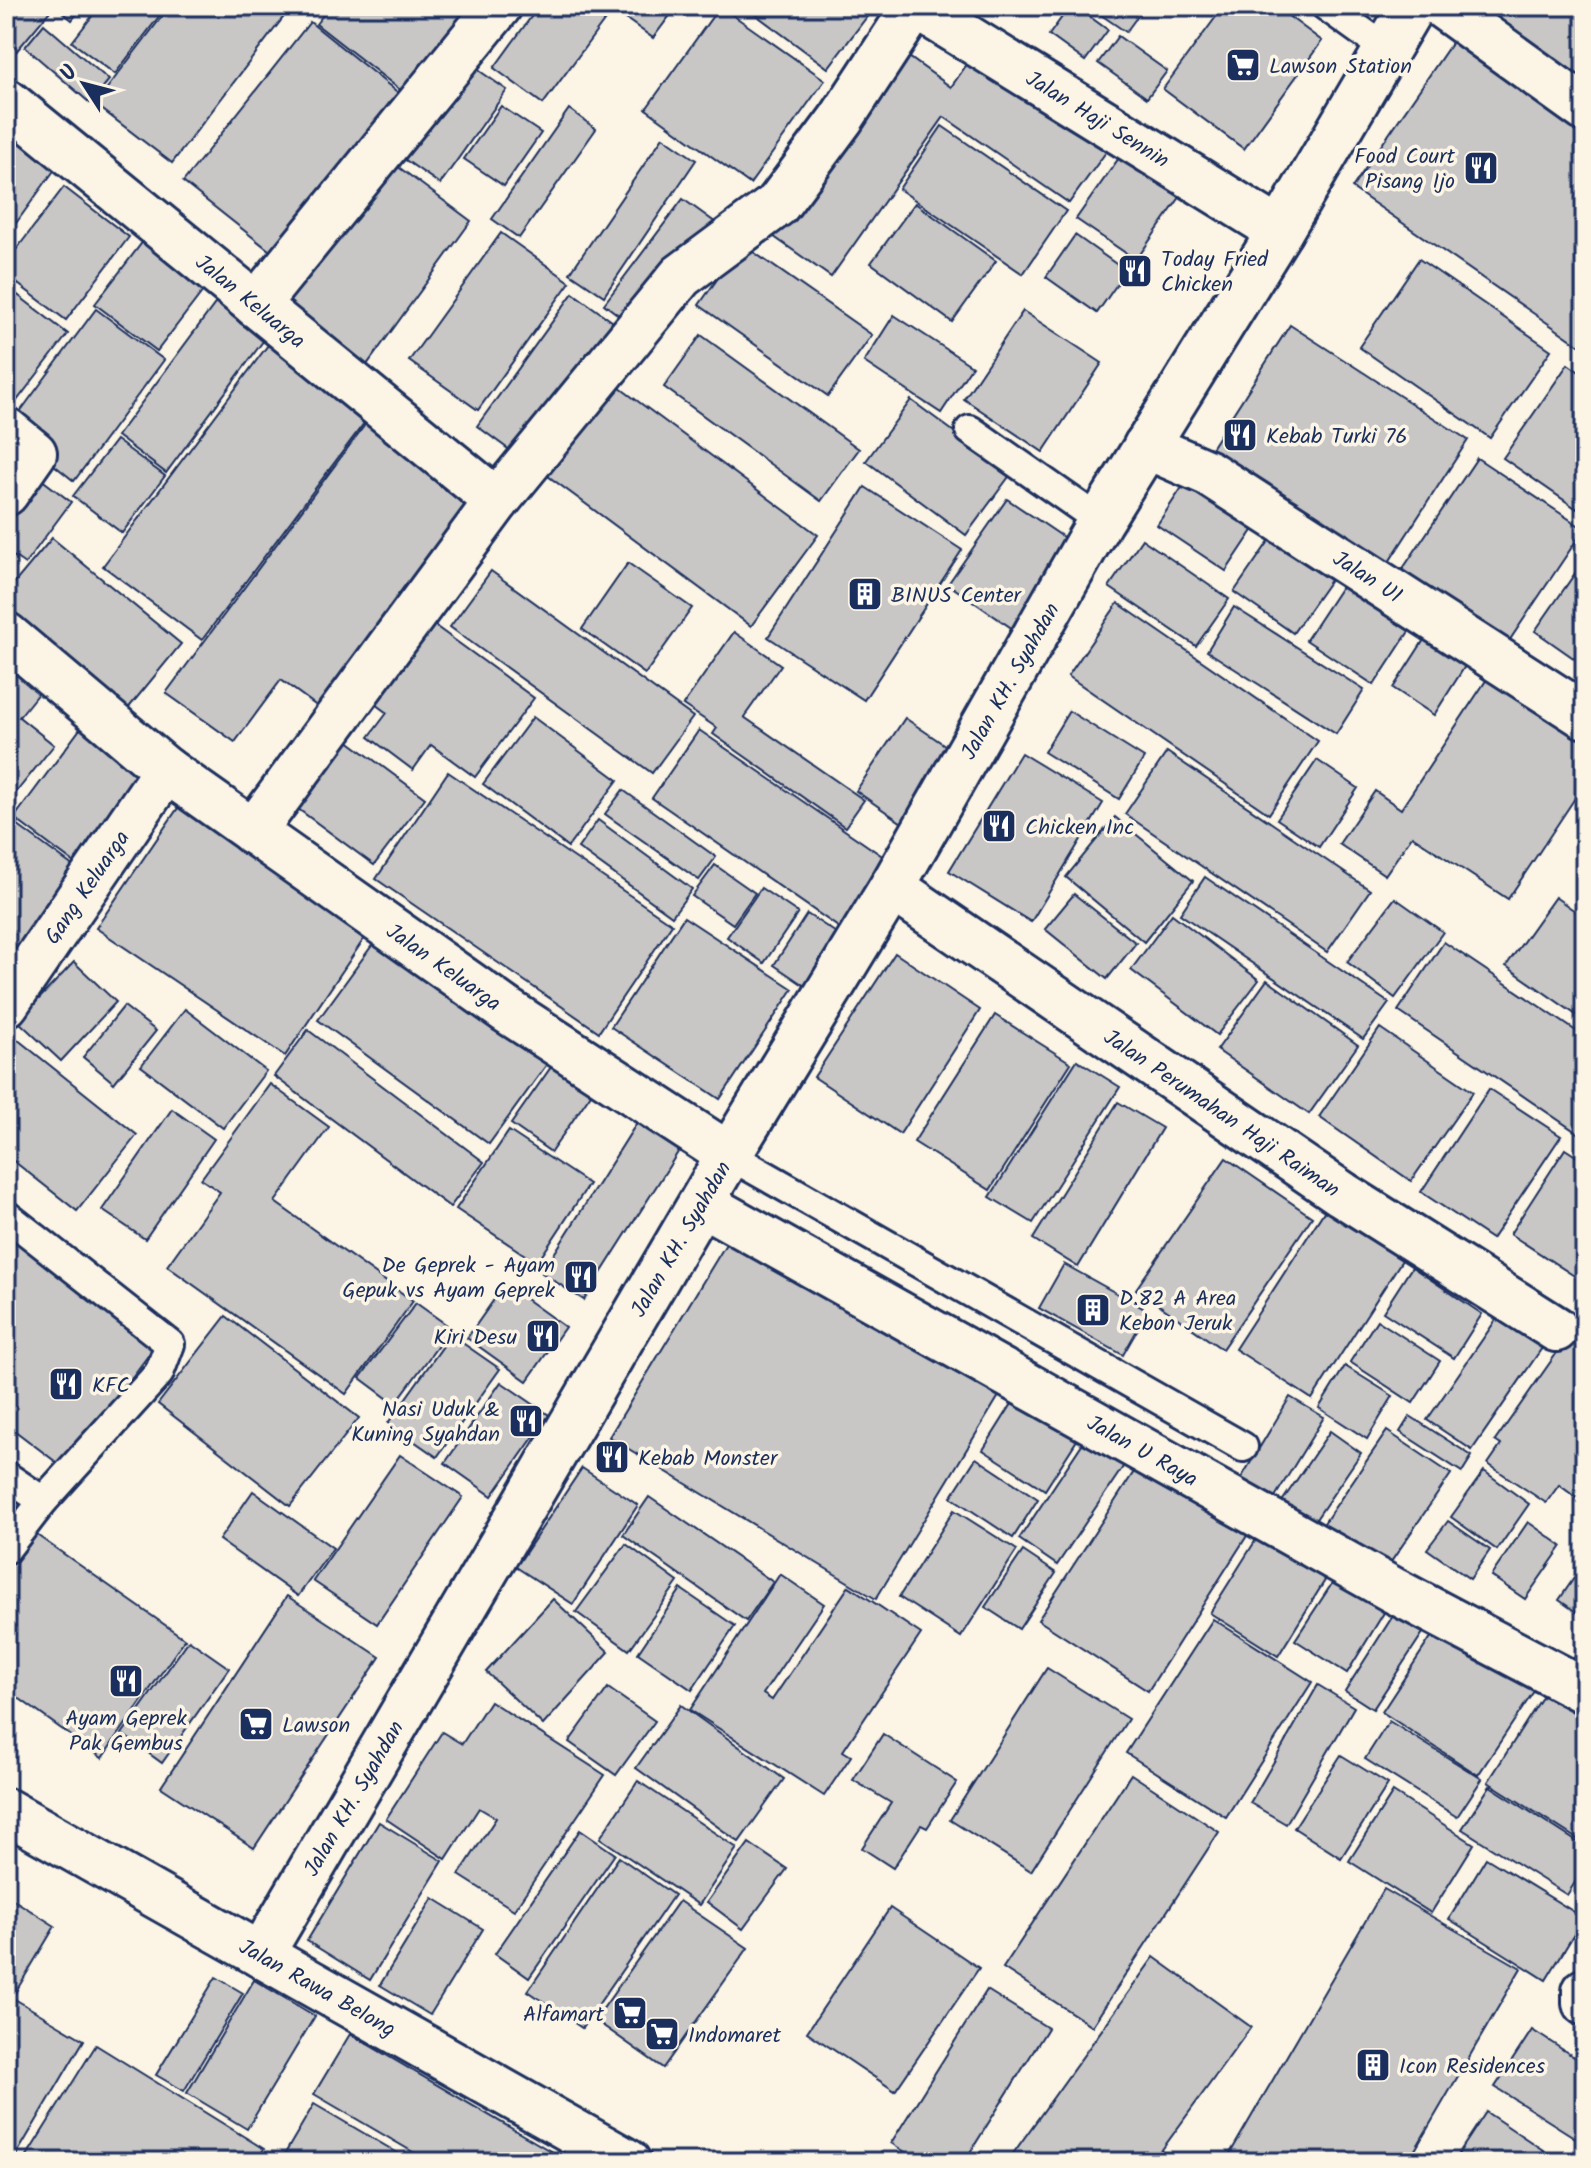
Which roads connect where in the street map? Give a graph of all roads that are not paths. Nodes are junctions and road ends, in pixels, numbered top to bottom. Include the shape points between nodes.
1 (499, 6) edge
2 (916, 6) edge
3 (1326, 6) edge
4 (1412, 6) edge
5 (1442, 6) edge
6 (1386, 49) junction
7 (6, 101) edge
8 (1585, 109) edge
9 (1280, 231) junction
10 (256, 305) junction
11 (6, 430) edge
12 (970, 430) dead end
13 (1146, 446) junction
14 (6, 493) edge
15 (497, 501) junction
16 (1100, 521) junction
17 (6, 635) edge
18 (1585, 716) edge
19 (166, 770) junction
20 (253, 832) junction
21 (892, 887) junction
22 (6, 1004) edge
23 (729, 1155) junction
24 (703, 1204) junction
25 (6, 1215) edge
26 (1556, 1329) dead end
27 (1243, 1447) dead end
28 (6, 1476) edge
29 (43, 1501) junction
30 (6, 1549) edge
31 (1585, 1691) edge
32 (6, 1811) edge
33 (261, 1955) junction
34 (1585, 1991) edge
35 (1585, 2003) edge
36 (575, 2149) edge
37 (628, 2162) edge

1 - 10 street
2 - 9 street, Jalan Haji Sennin
2 - 15 street via 778,204 681,276
3 - 6 lane
4 - 6 street, Jalan KH. Syahdan
5 - 8 street
6 - 9 street, Jalan KH. Syahdan
7 - 10 street, Jalan Keluarga
9 - 13 street, Jalan KH. Syahdan
10 - 15 street, Jalan Keluarga
11 - 14 street via 34,453
12 - 16 lane
13 - 16 street, Jalan KH. Syahdan
13 - 18 street, Jalan U1 via 1208,473
15 - 20 street
16 - 21 street, Jalan KH. Syahdan
17 - 19 street, Jalan Keluarga
19 - 20 street, Jalan Keluarga
19 - 22 street, Gang Keluarga
20 - 23 street, Jalan Keluarga via 506,1010
21 - 23 street, Jalan KH. Syahdan
21 - 26 street, Jalan Perumahan Haji Raiman via 1342,1194
23 - 24 street, Jalan KH. Syahdan
23 - 27 lane
24 - 31 street, Jalan U Raya via 1379,1582
24 - 33 street, Jalan KH. Syahdan
25 - 29 lane via 170,1344 159,1373
28 - 29 lane
29 - 30 lane
32 - 33 street, Jalan Rawa Belong
33 - 36 street, Jalan Rawa Belong
34 - 35 street
36 - 37 street, Jalan Rawa Belong

